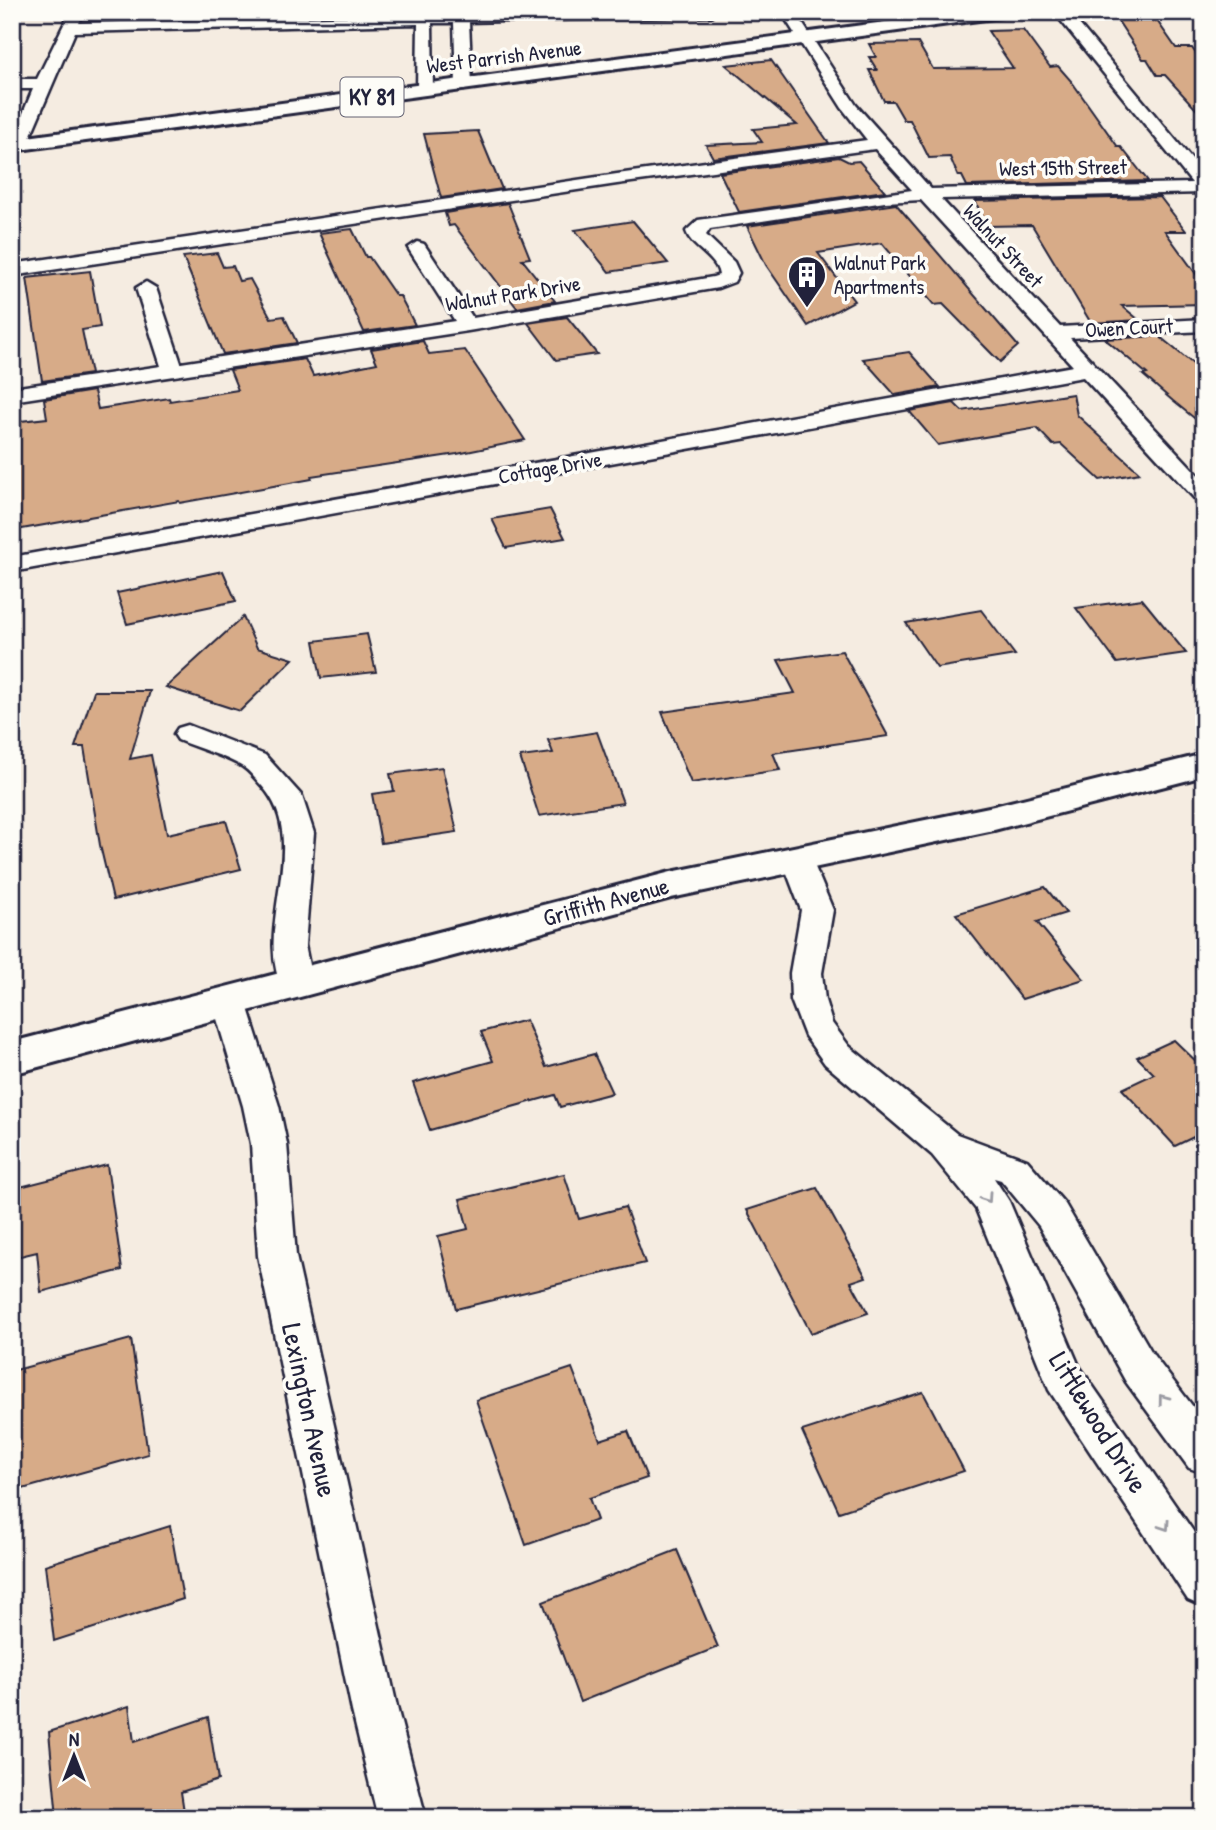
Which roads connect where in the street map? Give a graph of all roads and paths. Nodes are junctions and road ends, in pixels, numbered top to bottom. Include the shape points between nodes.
1 (77, 12) edge
2 (710, 12) edge
3 (788, 12) edge
4 (1002, 12) edge
5 (1061, 12) edge
6 (461, 15) edge
7 (425, 16) edge
8 (69, 28) junction
9 (804, 39) junction
10 (43, 84) junction
11 (12, 85) edge
12 (464, 85) junction
13 (425, 90) junction
14 (879, 144) junction
15 (16, 145) edge
16 (1204, 187) edge
17 (924, 194) junction
18 (417, 248) dead end
19 (12, 270) edge
20 (146, 289) dead end
21 (468, 325) junction
22 (1204, 325) edge
23 (1054, 334) junction
24 (1087, 370) junction
25 (173, 371) junction
26 (12, 395) edge
27 (1204, 495) edge
28 (12, 565) edge
29 (188, 734) dead end
30 (1204, 765) edge
31 (797, 860) junction
32 (297, 985) junction
33 (229, 1002) junction
34 (12, 1058) edge
35 (945, 1145) junction
36 (1204, 1454) edge
37 (1204, 1586) edge
38 (402, 1818) edge

1 - 8 street
2 - 6 street
3 - 9 street, Walnut Street
4 - 9 main road, West Parrish Avenue / KY 81
5 - 16 street
6 - 7 street
6 - 12 street
7 - 8 street
7 - 13 street
8 - 10 street
9 - 12 main road, West Parrish Avenue / KY 81
9 - 14 street, Walnut Street
10 - 11 street
10 - 15 street
12 - 13 main road, West Parrish Avenue / KY 81
13 - 15 main road, West Parrish Avenue / KY 81
14 - 17 street, Walnut Street
14 - 19 street
16 - 17 street, West 15th Street
17 - 21 street, Walnut Park Drive via 705,225 695,231 697,237 729,273 718,282
17 - 23 street, Walnut Street
18 - 21 street
20 - 25 street
21 - 25 street, Walnut Park Drive
22 - 23 street, Owen Court
23 - 24 street, Walnut Street
24 - 27 street, Walnut Street
24 - 28 street, Cottage Drive
25 - 26 street, Walnut Park Drive
29 - 32 street via 255,761 287,796 299,833 289,944
30 - 31 main road, Griffith Avenue via 994,818
31 - 32 main road, Griffith Avenue via 671,885
31 - 35 street, Littlewood Drive via 817,910 806,973 817,1027 837,1055
32 - 33 main road, Griffith Avenue
33 - 34 main road, Griffith Avenue
33 - 38 street, Lexington Avenue via 261,1105 269,1144 277,1256
36 -> 35 street, Littlewood Drive via 1140,1369 1052,1215 1014,1170
35 -> 37 street, Littlewood Drive via 991,1201 1063,1377

